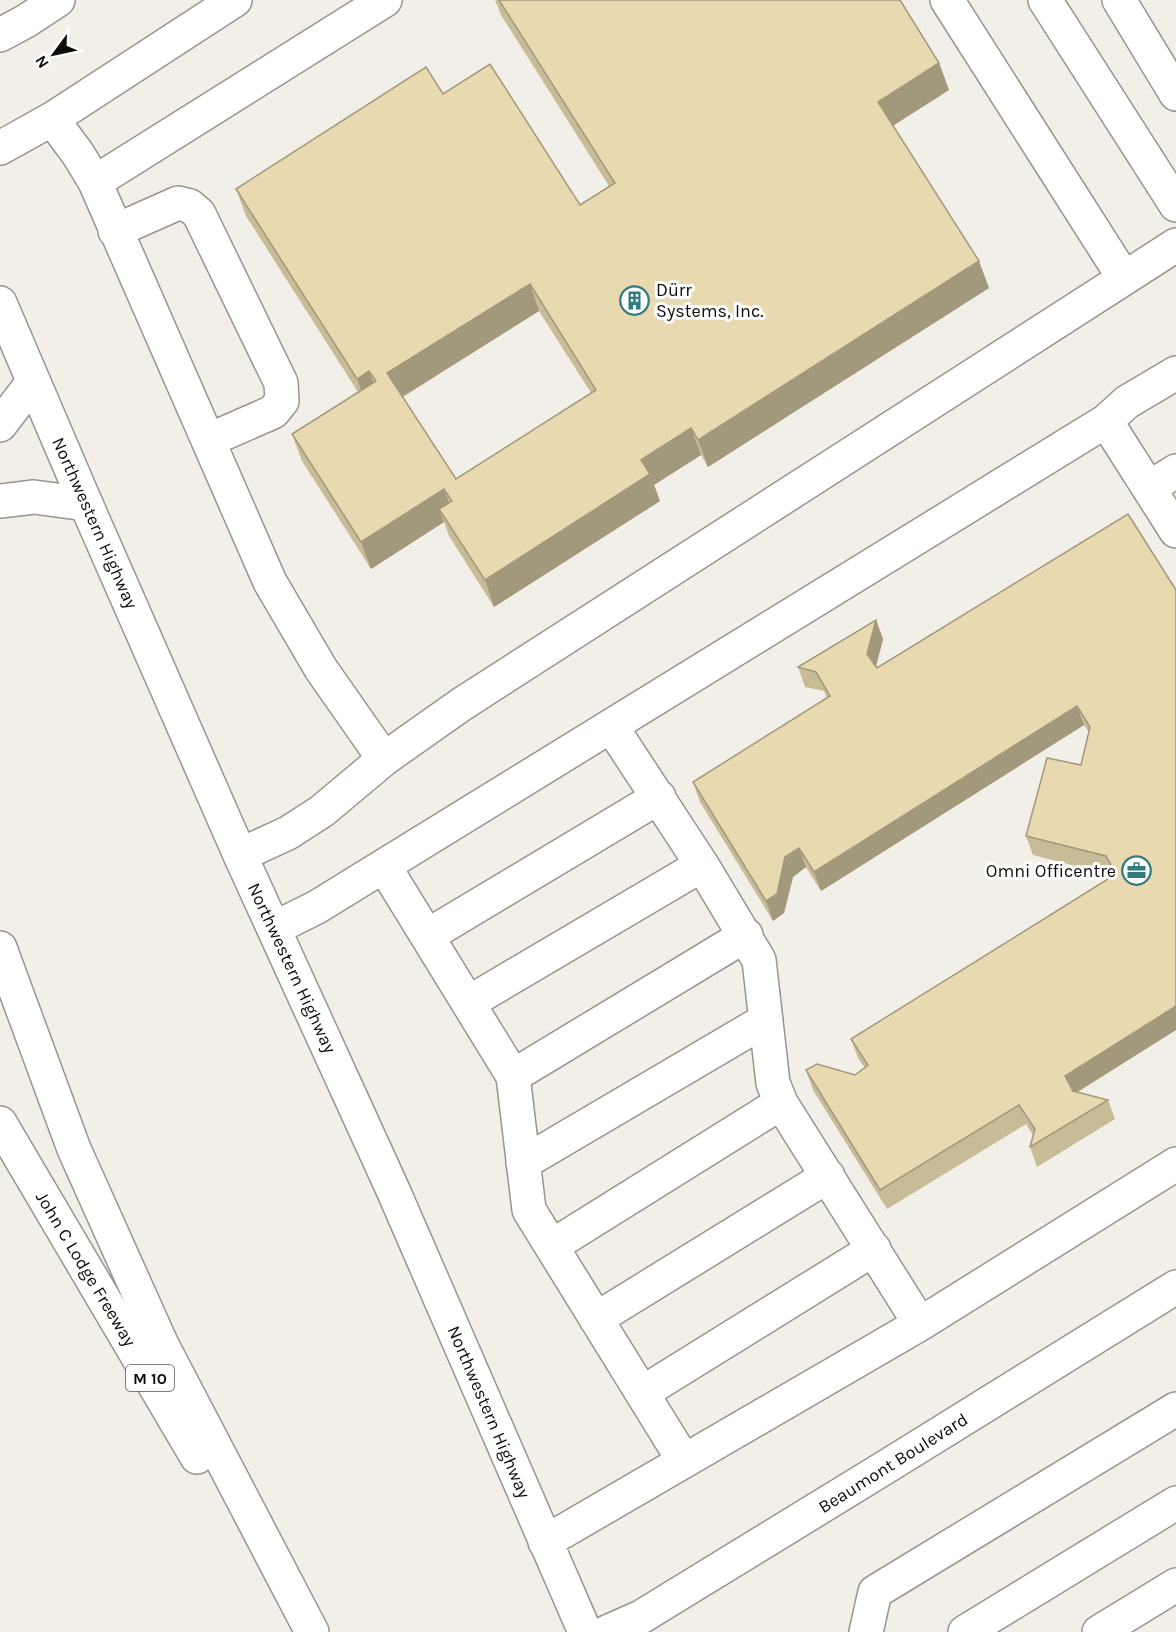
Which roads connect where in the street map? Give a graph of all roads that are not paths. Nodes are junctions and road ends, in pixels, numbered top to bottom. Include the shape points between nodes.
1 (58, 0) edge
2 (235, 0) edge
3 (385, 0) edge
4 (948, 0) edge
5 (1045, 0) edge
6 (1119, 0) edge
7 (3, 26) edge
8 (1176, 94) edge
9 (52, 119) junction
10 (0, 148) edge
11 (94, 182) junction
12 (1176, 205) edge
13 (116, 231) junction
14 (1176, 245) edge
15 (1124, 278) junction
16 (0, 303) edge
17 (1176, 373) edge
18 (33, 382) junction
19 (1106, 421) junction
20 (0, 425) edge
21 (209, 440) junction
22 (1163, 480) edge
23 (0, 501) edge
24 (86, 504) junction
25 (1176, 531) edge
26 (611, 726) junction
27 (384, 759) junction
28 (659, 797) junction
29 (240, 855) junction
30 (702, 865) junction
31 (384, 866) junction
32 (275, 928) junction
33 (746, 935) junction
34 (427, 936) junction
35 (0, 948) edge
36 (468, 1003) junction
37 (766, 1020) junction
38 (513, 1076) junction
39 (781, 1103) junction
40 (0, 1123) edge
41 (523, 1163) junction
42 (1176, 1164) edge
43 (828, 1176) junction
44 (552, 1246) junction
45 (874, 1249) junction
46 (1176, 1287) edge
47 (596, 1319) junction
48 (920, 1324) junction
49 (642, 1393) junction
50 (1176, 1408) edge
51 (684, 1461) junction
52 (1176, 1503) edge
53 (545, 1542) junction
54 (1176, 1585) edge
55 (300, 1632) edge
56 (312, 1632) edge
57 (585, 1632) edge
58 (607, 1632) edge
59 (866, 1632) edge
60 (965, 1632) edge
61 (1099, 1632) edge

1 - 7 main road
2 - 9 main road
3 - 11 main road
4 - 15 main road
5 - 12 main road
6 - 8 main road
9 - 10 main road
9 - 11 main road
11 - 13 main road
13 - 21 main road
13 - 21 main road via 178,203 199,214 281,383 282,401 273,412
14 - 15 main road
15 - 27 main road via 462,704
16 - 18 main road, Northwestern Highway
17 - 19 main road via 1127,402
18 - 20 main road
18 - 24 main road, Northwestern Highway
19 - 22 main road
19 - 26 main road
21 - 27 main road via 270,582 321,669
22 - 25 main road
23 - 24 main road via 34,497
24 - 29 main road, Northwestern Highway
26 - 28 main road
26 - 31 main road
27 - 29 main road via 322,811 288,833
28 - 30 main road
28 - 34 main road
29 - 32 main road, Northwestern Highway
30 - 33 main road
30 - 36 main road
31 - 32 main road via 317,908
31 - 34 main road
32 - 53 main road, Northwestern Highway
33 - 37 main road via 759,960
33 - 38 main road
34 - 36 main road
35 - 56 main road via 74,1149 162,1345
36 - 38 main road
37 - 39 main road via 773,1083
37 - 41 main road
38 - 41 main road
39 - 43 main road
39 - 44 main road
40 - 55 main road, John C Lodge Freeway / M 10
41 - 44 main road via 529,1210
42 - 48 main road
43 - 45 main road
43 - 47 main road
44 - 47 main road
45 - 48 main road
45 - 49 main road
46 - 58 main road, Beaumont Boulevard via 641,1617
47 - 49 main road
48 - 51 main road
49 - 51 main road
50 - 59 main road via 875,1592
51 - 53 main road
52 - 60 main road
53 - 57 main road, Northwestern Highway
54 - 61 main road

